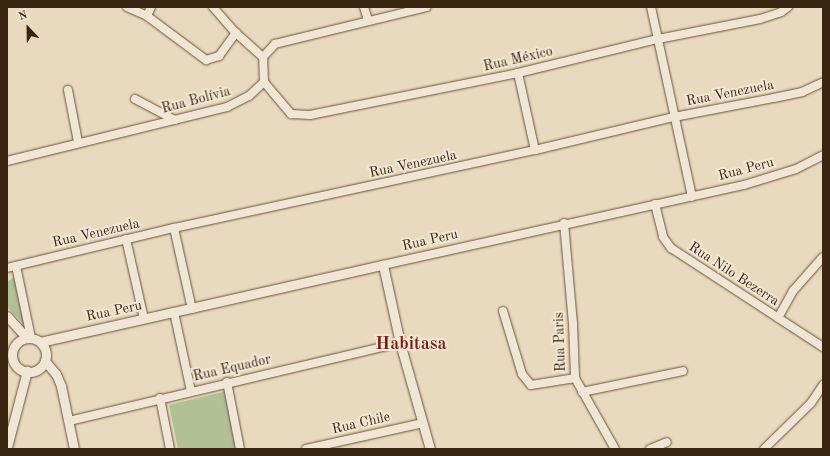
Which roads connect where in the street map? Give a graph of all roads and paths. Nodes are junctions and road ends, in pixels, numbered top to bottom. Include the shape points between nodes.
1 (127, 7) edge
2 (151, 7) edge
3 (213, 7) edge
4 (364, 7) edge
5 (427, 7) edge
6 (651, 7) edge
7 (788, 7) edge
8 (146, 16) junction
9 (368, 20) junction
10 (236, 33) junction
11 (658, 39) junction
12 (263, 57) junction
13 (518, 73) junction
14 (264, 82) junction
15 (823, 82) edge
16 (68, 90) dead end
17 (135, 99) dead end
18 (674, 117) junction
19 (175, 120) junction
20 (78, 142) junction
21 (535, 150) junction
22 (823, 155) edge
23 (7, 161) edge
24 (692, 197) junction
25 (654, 204) junction
26 (564, 223) junction
27 (174, 228) junction
28 (126, 239) junction
29 (823, 257) edge
30 (382, 265) junction
31 (16, 266) junction
32 (7, 268) edge
33 (192, 309) junction
34 (503, 311) dead end
35 (174, 312) junction
36 (7, 316) edge
37 (778, 318) junction
38 (144, 319) junction
39 (29, 338) junction
40 (40, 342) junction
41 (400, 344) junction
42 (7, 346) edge
43 (823, 347) edge
44 (12, 356) junction
45 (45, 361) junction
46 (683, 371) dead end
47 (27, 372) junction
48 (575, 378) junction
49 (228, 382) junction
50 (823, 385) edge
51 (191, 391) junction
52 (582, 392) junction
53 (160, 398) junction
54 (69, 421) junction
55 (423, 423) junction
56 (667, 442) dead end
57 (7, 447) edge
58 (74, 449) edge
59 (170, 449) edge
60 (240, 449) edge
61 (306, 449) edge
62 (430, 449) edge
63 (615, 449) edge
64 (650, 449) edge
65 (764, 449) edge

1 - 8 street
2 - 8 street
3 - 10 street
4 - 9 street
5 - 9 street
6 - 11 street
7 - 11 street, Rua México via 760,19
8 - 10 street via 206,60 219,56
9 - 12 street via 282,41 269,49
10 - 12 street
11 - 13 street, Rua México
11 - 18 street
12 - 14 street
13 - 14 street, Rua México via 298,116 284,108
13 - 21 street
14 - 19 street, Rua Bolívia via 239,103
15 - 18 street, Rua Venezuela via 802,92
16 - 20 street
17 - 19 street
18 - 21 street, Rua Venezuela
18 - 24 street
19 - 20 street, Rua Bolívia
20 - 23 street, Rua Bolívia
21 - 27 street, Rua Venezuela
22 - 24 street, Rua Peru via 796,169 772,177
24 - 25 street, Rua Peru
25 - 26 street, Rua Peru
25 - 37 street, Rua Nilo Bezerra via 663,236 672,248
26 - 30 street, Rua Peru
26 - 48 street, Rua Paris via 574,329
27 - 28 street, Rua Venezuela
27 - 33 street
28 - 31 street, Rua Venezuela
28 - 38 street
29 - 37 street via 793,291
30 - 33 street, Rua Peru
30 - 41 street
31 - 32 street, Rua Venezuela
31 - 39 street
33 - 35 street, Rua Peru
34 - 48 street via 522,374 531,385
35 - 38 street, Rua Peru
35 - 51 street
36 - 39 street
37 - 43 street, Rua Nilo Bezerra
38 - 40 street, Rua Peru
39 - 40 street
39 - 44 street via 15,346
40 - 45 street via 45,348
41 - 49 street, Rua Equador
41 - 55 street
42 - 44 street
44 - 47 street via 17,366
45 - 47 street via 38,369
45 - 54 street via 56,374 61,386
46 - 52 street
47 - 57 street
48 - 52 street, Rua Paris
49 - 51 street, Rua Equador
49 - 60 street
50 - 65 street via 811,403
51 - 53 street, Rua Equador
52 - 63 street, Rua Paris
53 - 54 street, Rua Equador
53 - 59 street
54 - 58 street
55 - 61 street, Rua Chile
55 - 62 street
56 - 64 street

